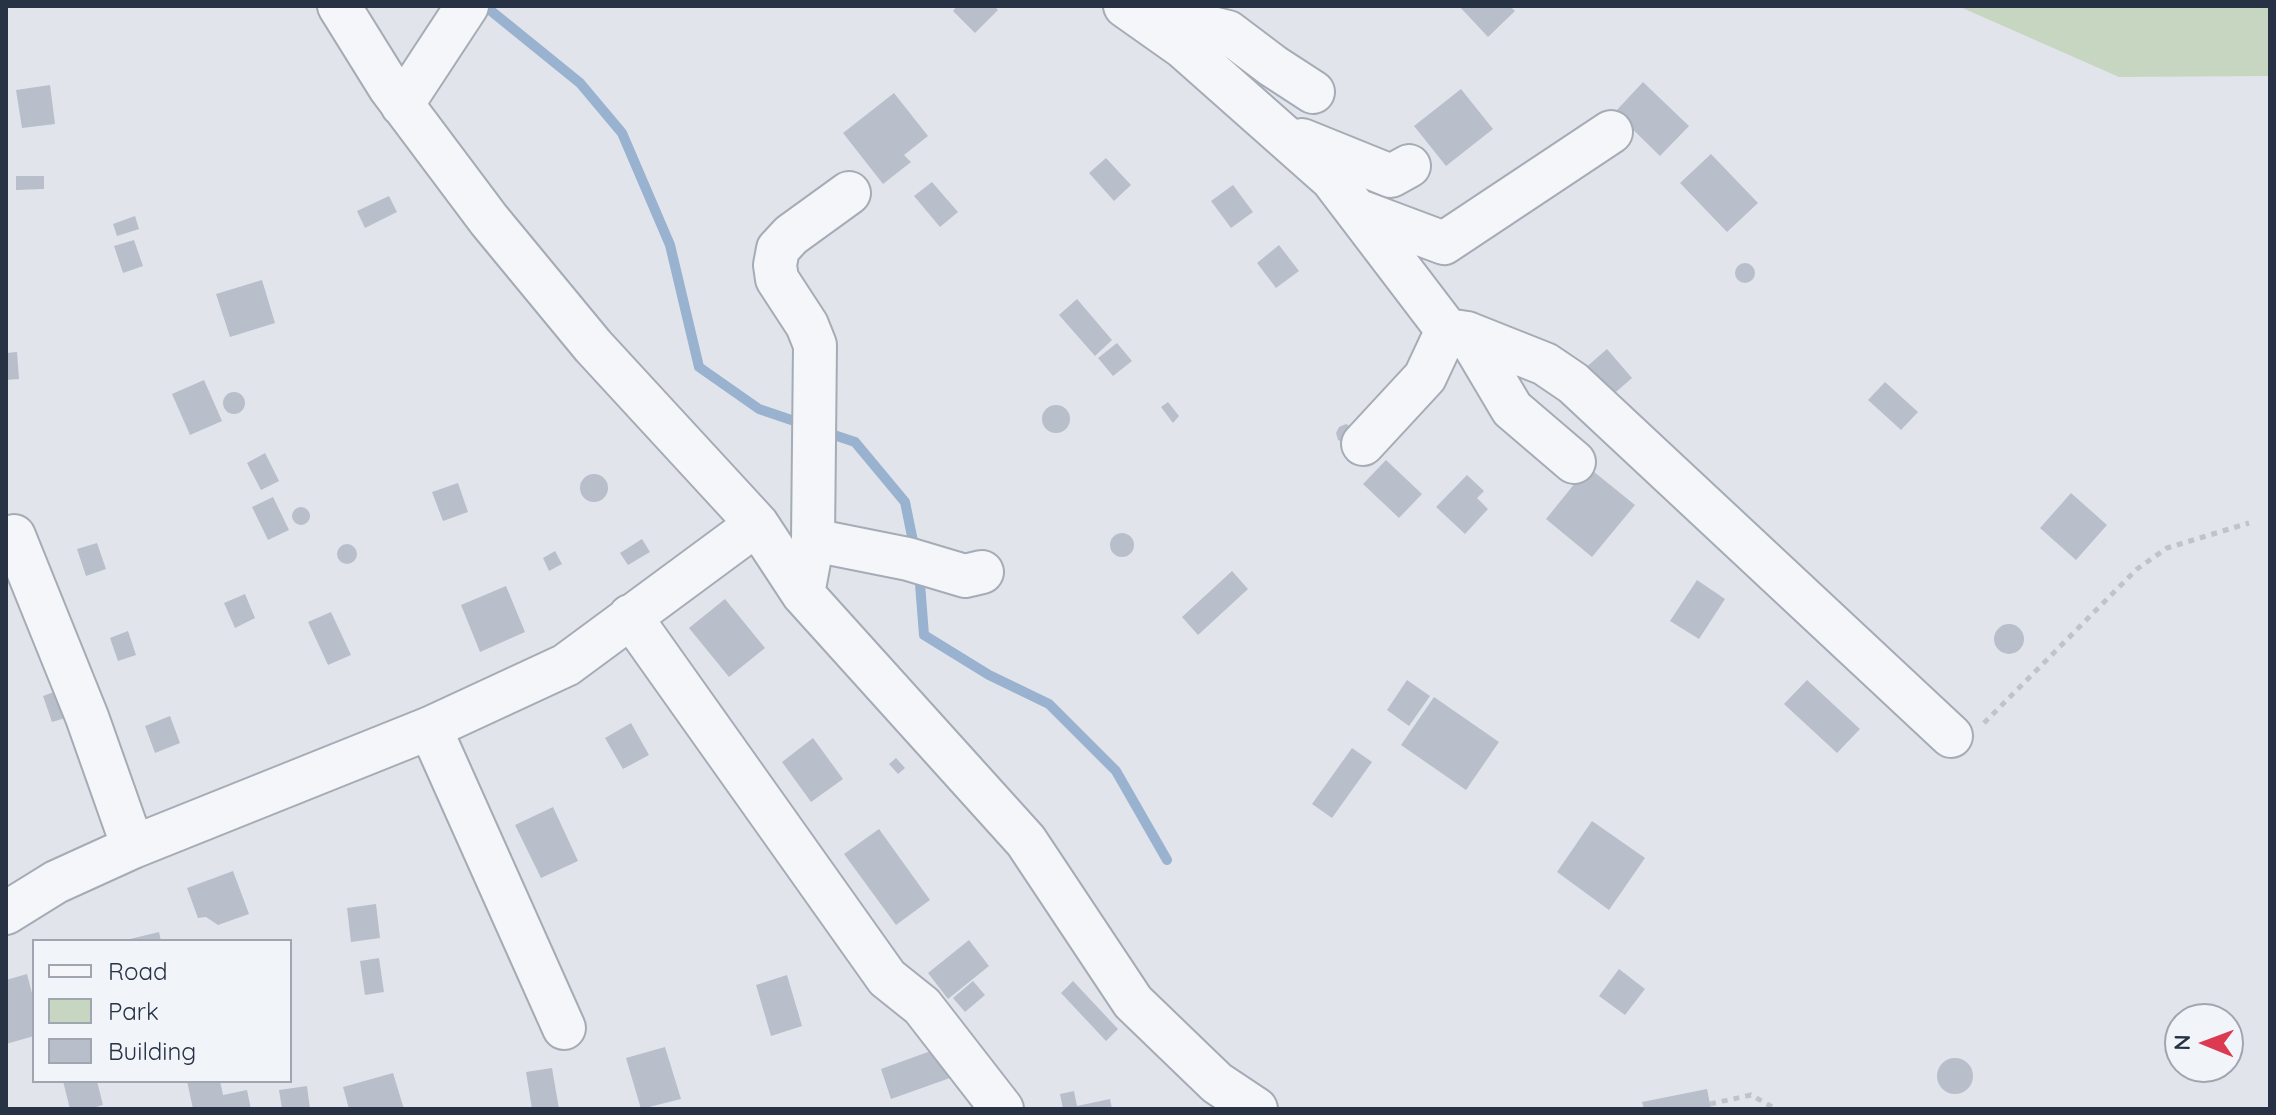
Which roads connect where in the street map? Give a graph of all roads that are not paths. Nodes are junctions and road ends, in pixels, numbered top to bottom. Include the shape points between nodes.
1 (339, 6) edge
2 (467, 6) edge
3 (1125, 6) edge
4 (1181, 6) edge
5 (1313, 92) dead end
6 (402, 105) junction
7 (1279, 131) junction
8 (1611, 132) dead end
9 (1409, 166) dead end
10 (849, 193) dead end
11 (1355, 210) junction
12 (1457, 331) junction
13 (1363, 444) dead end
14 (1574, 462) dead end
15 (757, 524) junction
16 (14, 536) dead end
17 (813, 540) junction
18 (982, 572) dead end
19 (803, 594) junction
20 (630, 616) junction
21 (430, 728) junction
22 (1951, 736) road end
23 (133, 847) junction
24 (6, 913) edge
25 (564, 1028) dead end
26 (1002, 1109) edge
27 (1256, 1109) edge

1 - 6 street
2 - 6 street
3 - 4 street
3 - 5 street via 1228,32
3 - 7 street via 1183,47
6 - 15 street via 593,346
7 - 9 street via 1391,176
7 - 11 street via 1332,179
8 - 11 street via 1444,243
10 - 17 street via 791,235 778,249 775,265 777,279 815,345
11 - 12 street
12 - 13 street via 1425,377
12 - 14 street via 1512,409
12 - 22 street via 1545,364 1573,383
15 - 19 street
15 - 20 street
16 - 23 street
17 - 18 street via 965,576
17 - 19 street
19 - 27 street via 1026,841 1133,1002 1217,1083
20 - 21 street via 566,665
20 - 26 street via 887,978 922,1006
21 - 23 street
21 - 25 street
23 - 24 street via 56,882

